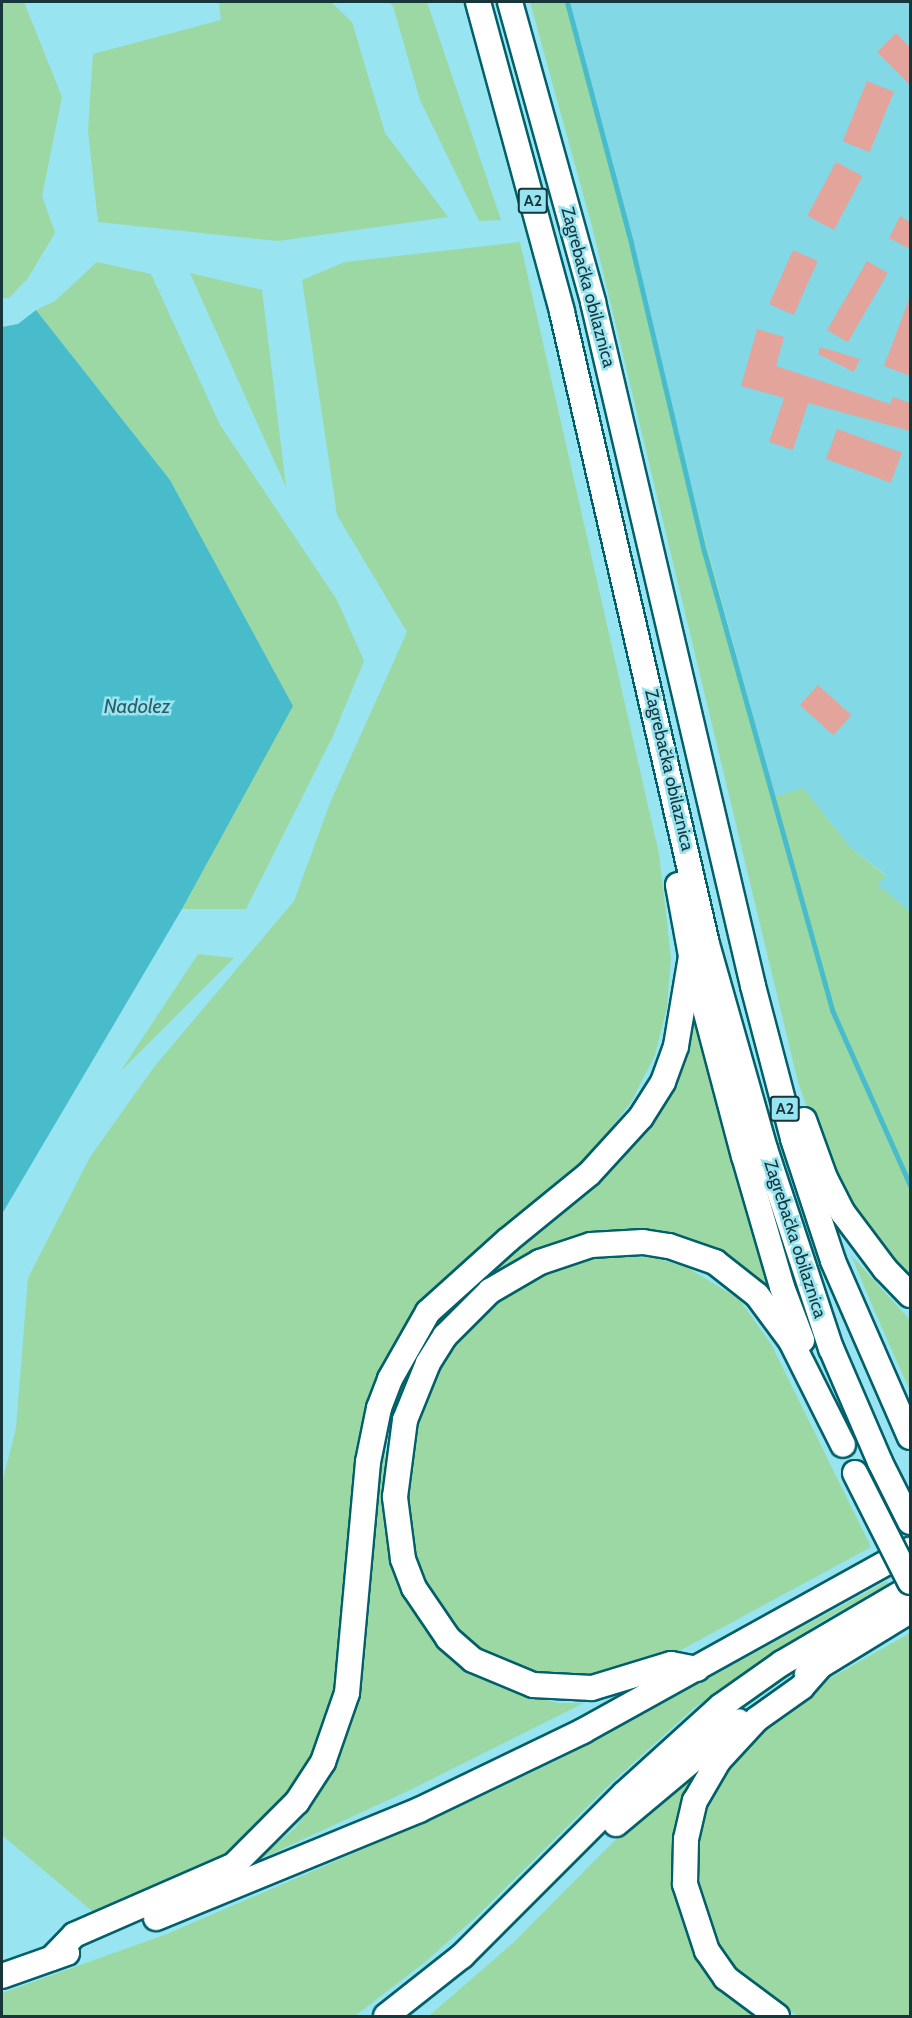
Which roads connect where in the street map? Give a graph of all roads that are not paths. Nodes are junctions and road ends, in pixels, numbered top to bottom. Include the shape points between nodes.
1 (478, 2) edge
2 (510, 2) edge
3 (665, 752) junction
4 (723, 858) junction
5 (691, 956) junction
6 (910, 1295) edge
7 (910, 1437) edge
8 (843, 1445) junction
9 (910, 1522) edge
10 (910, 1550) edge
11 (910, 1582) edge
12 (910, 1588) edge
13 (910, 1611) edge
14 (820, 1666) junction
15 (697, 1669) junction
16 (568, 1849) junction
17 (52, 1958) junction
18 (2, 1976) edge
19 (386, 2016) edge
20 (777, 2016) edge

1 - 3 highway, Zagrebačka obilaznica / A2 via 562,312
2 - 4 highway, Zagrebačka obilaznica / A2 via 599,325
3 - 5 highway via 662,792
3 - 9 highway, Zagrebačka obilaznica / A2 via 707,944 765,1149 831,1348
4 - 6 highway via 825,1178 843,1213
4 - 7 highway, Zagrebačka obilaznica / A2 via 793,1139 833,1261
5 - 8 highway via 782,1287
5 - 17 highway via 676,1046 663,1082 641,1117 590,1174 508,1239 428,1312 390,1379 368,1462 347,1693 323,1762 297,1802 234,1864 74,1935
8 - 11 highway, bridge
8 - 15 highway via 791,1341 757,1295 715,1262 669,1246 643,1242 591,1245 540,1262 490,1291 445,1336 413,1393 402,1431 396,1468 396,1507 403,1559 414,1588 448,1638 473,1660 533,1685 592,1689 671,1664
10 - 15 highway
12 - 16 highway via 782,1663 721,1706
13 - 14 highway
14 - 16 highway via 699,1751 600,1840
14 - 20 highway via 802,1687 757,1719 719,1760 695,1801 686,1839 685,1884 707,1951 726,1978
15 - 17 highway via 583,1731 419,1810 283,1869
16 - 19 highway via 462,1956
17 - 18 highway

